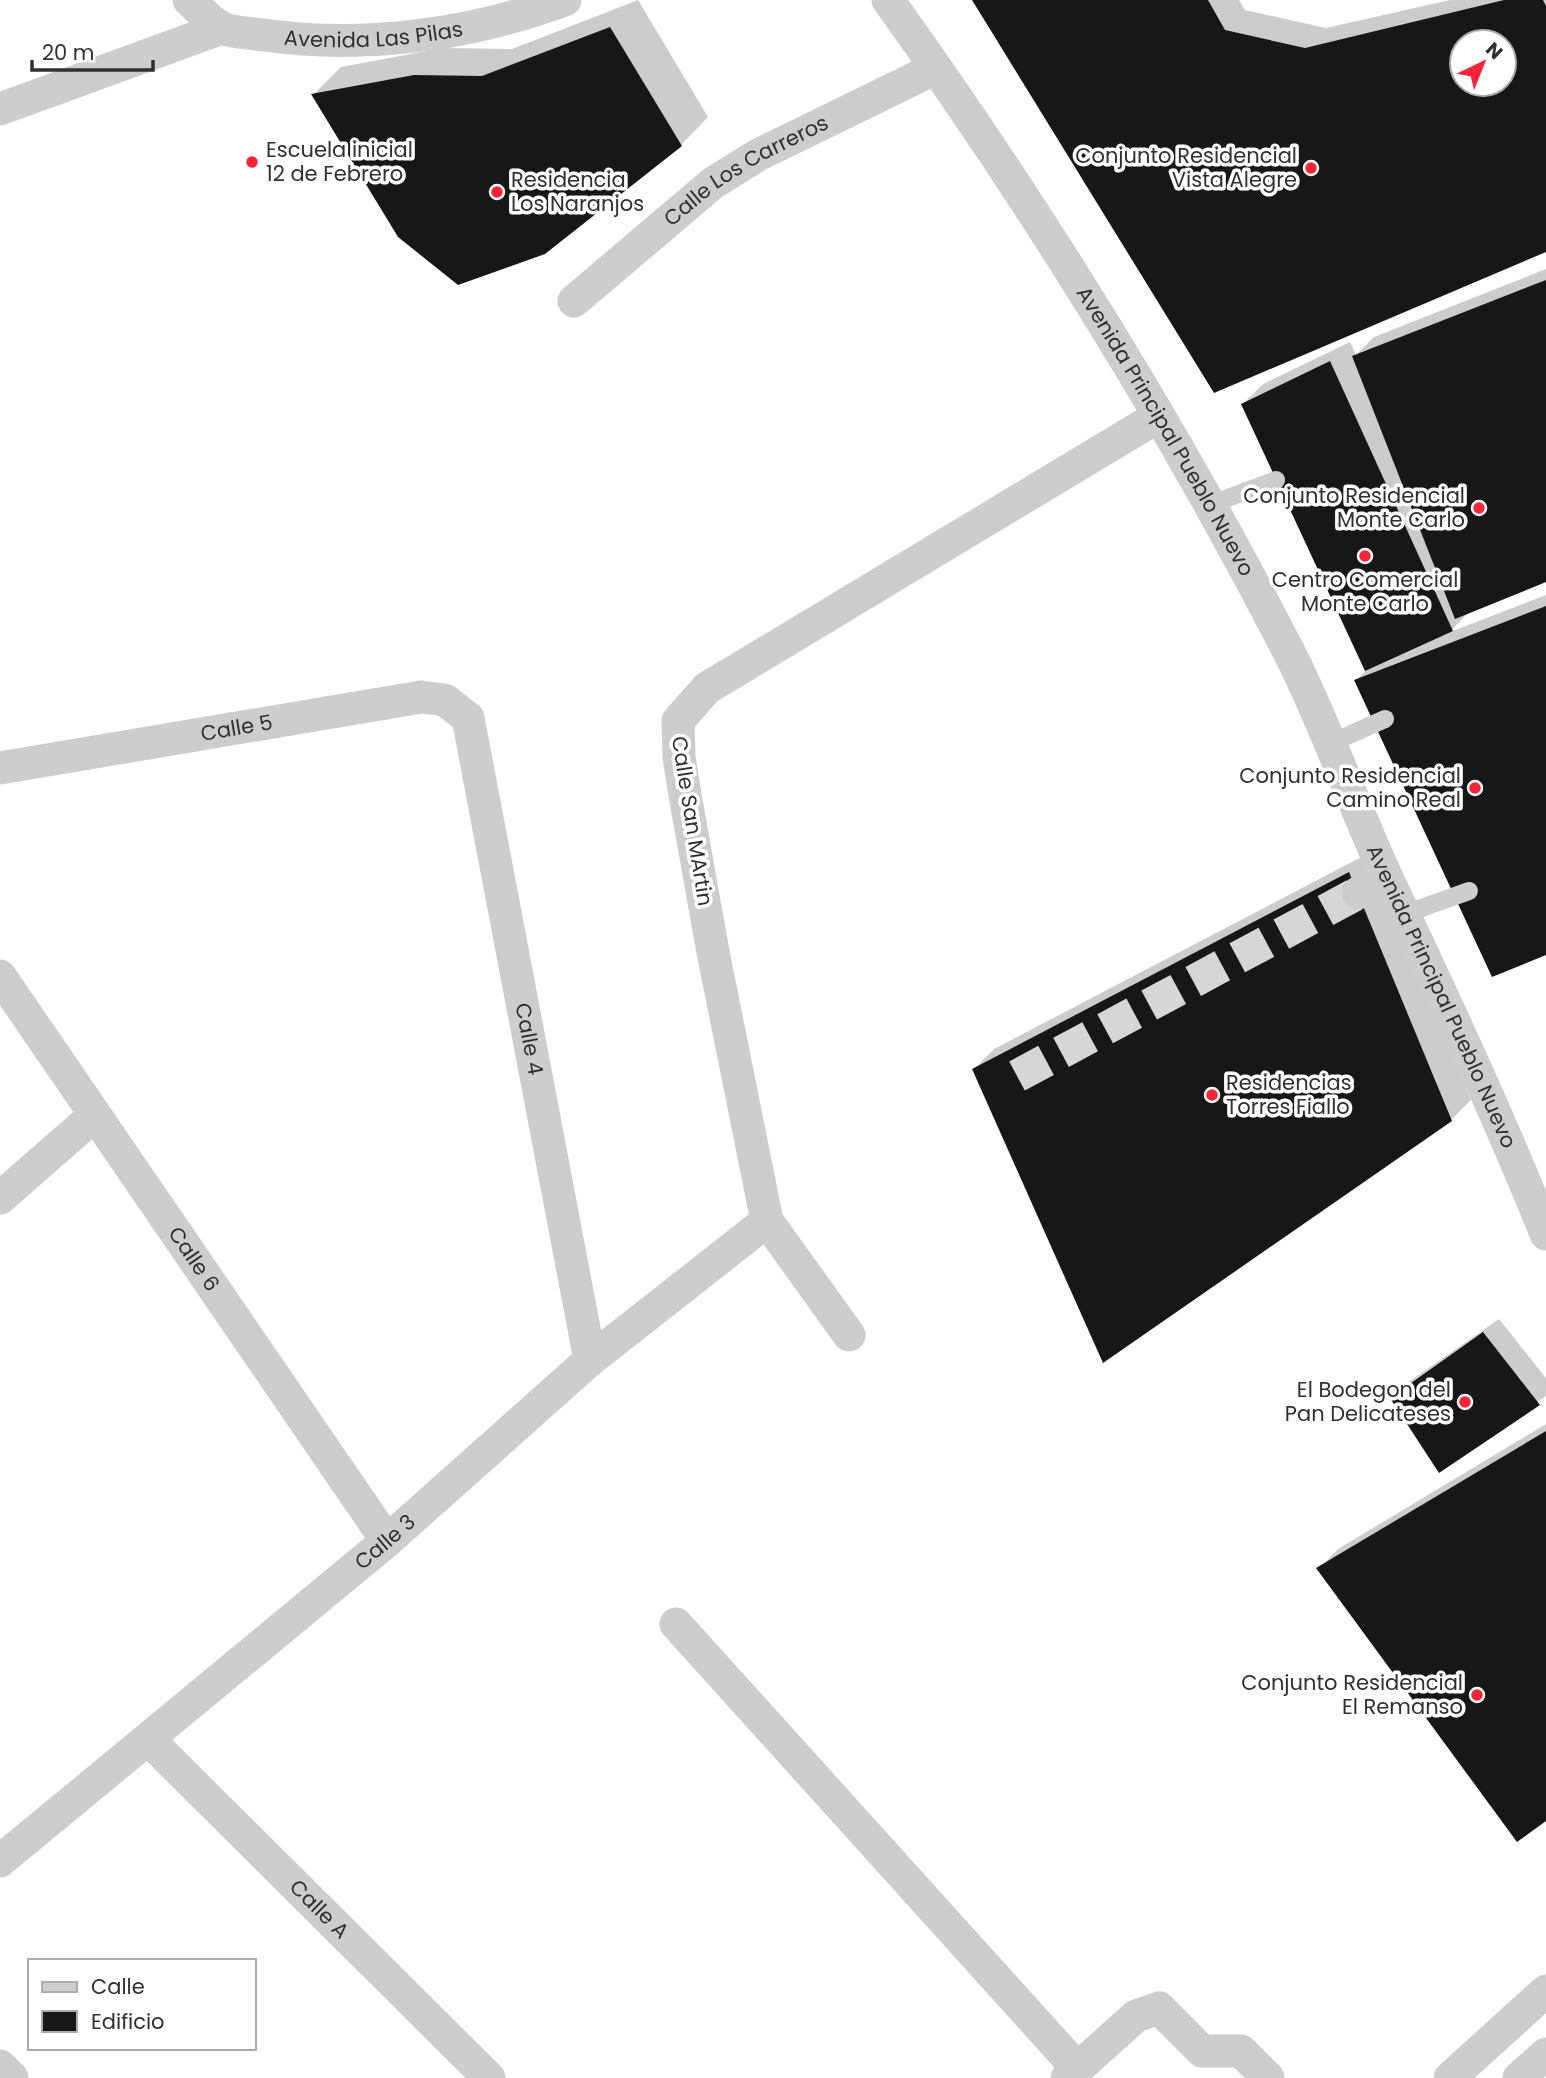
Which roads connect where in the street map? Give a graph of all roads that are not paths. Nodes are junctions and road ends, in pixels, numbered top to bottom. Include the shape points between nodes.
1 (189, 0) edge
2 (565, 0) edge
3 (888, 0) edge
4 (222, 29) junction
5 (936, 68) junction
6 (0, 109) edge
7 (574, 300) dead end
8 (1159, 416) junction
9 (1276, 480) dead end
10 (1209, 505) junction
11 (468, 718) joint
12 (1385, 719) dead end
13 (1331, 743) junction
14 (0, 768) edge
15 (1386, 876) junction
16 (1469, 891) dead end
17 (1357, 893) tunnel mouth
18 (1405, 915) junction
19 (0, 976) edge
20 (94, 1115) junction
21 (0, 1198) edge
22 (767, 1221) junction
23 (1546, 1234) edge
24 (849, 1335) dead end
25 (590, 1360) junction
26 (387, 1541) junction
27 (676, 1624) dead end
28 (149, 1740) junction
29 (0, 1861) edge
30 (1546, 1991) edge
31 (1546, 2054) edge
32 (1198, 2065) edge
33 (0, 2066) edge
34 (1072, 2073) edge
35 (12, 2078) edge
36 (489, 2078) edge
37 (1268, 2078) edge
38 (1450, 2078) edge
39 (1519, 2078) edge

1 - 4 street
2 - 4 street, Avenida Las Pilas via 467,29 387,38 300,40
3 - 5 street, Avenida Principal Pueblo Nuevo
4 - 6 street
5 - 7 street, Calle Los Carreros via 758,155 713,183
5 - 8 street, Avenida Principal Pueblo Nuevo via 1115,340
8 - 10 street, Avenida Principal Pueblo Nuevo
8 - 22 street, Calle San MArtin via 707,688 678,721 685,795
9 - 10 lane
10 - 13 street, Avenida Principal Pueblo Nuevo via 1291,656
11 - 14 street, Calle 5 via 445,700 421,697
11 - 25 street, Calle 4
12 - 13 lane
13 - 15 street, Avenida Principal Pueblo Nuevo
15 - 17 street
15 - 18 street, Avenida Principal Pueblo Nuevo
16 - 18 lane
18 - 23 street, Avenida Principal Pueblo Nuevo via 1505,1132
19 - 20 street, Calle 6
20 - 21 street
20 - 26 street, Calle 6
22 - 24 street, Calle San MArtin
22 - 25 street, Calle 3
25 - 26 street, Calle 3
26 - 28 street, Calle 3
27 - 34 street
28 - 29 street, Calle 3
28 - 36 street, Calle A
30 - 38 street
31 - 39 street
32 - 34 street via 1158,2008 1136,2016
32 - 37 street via 1241,2051
33 - 35 street

